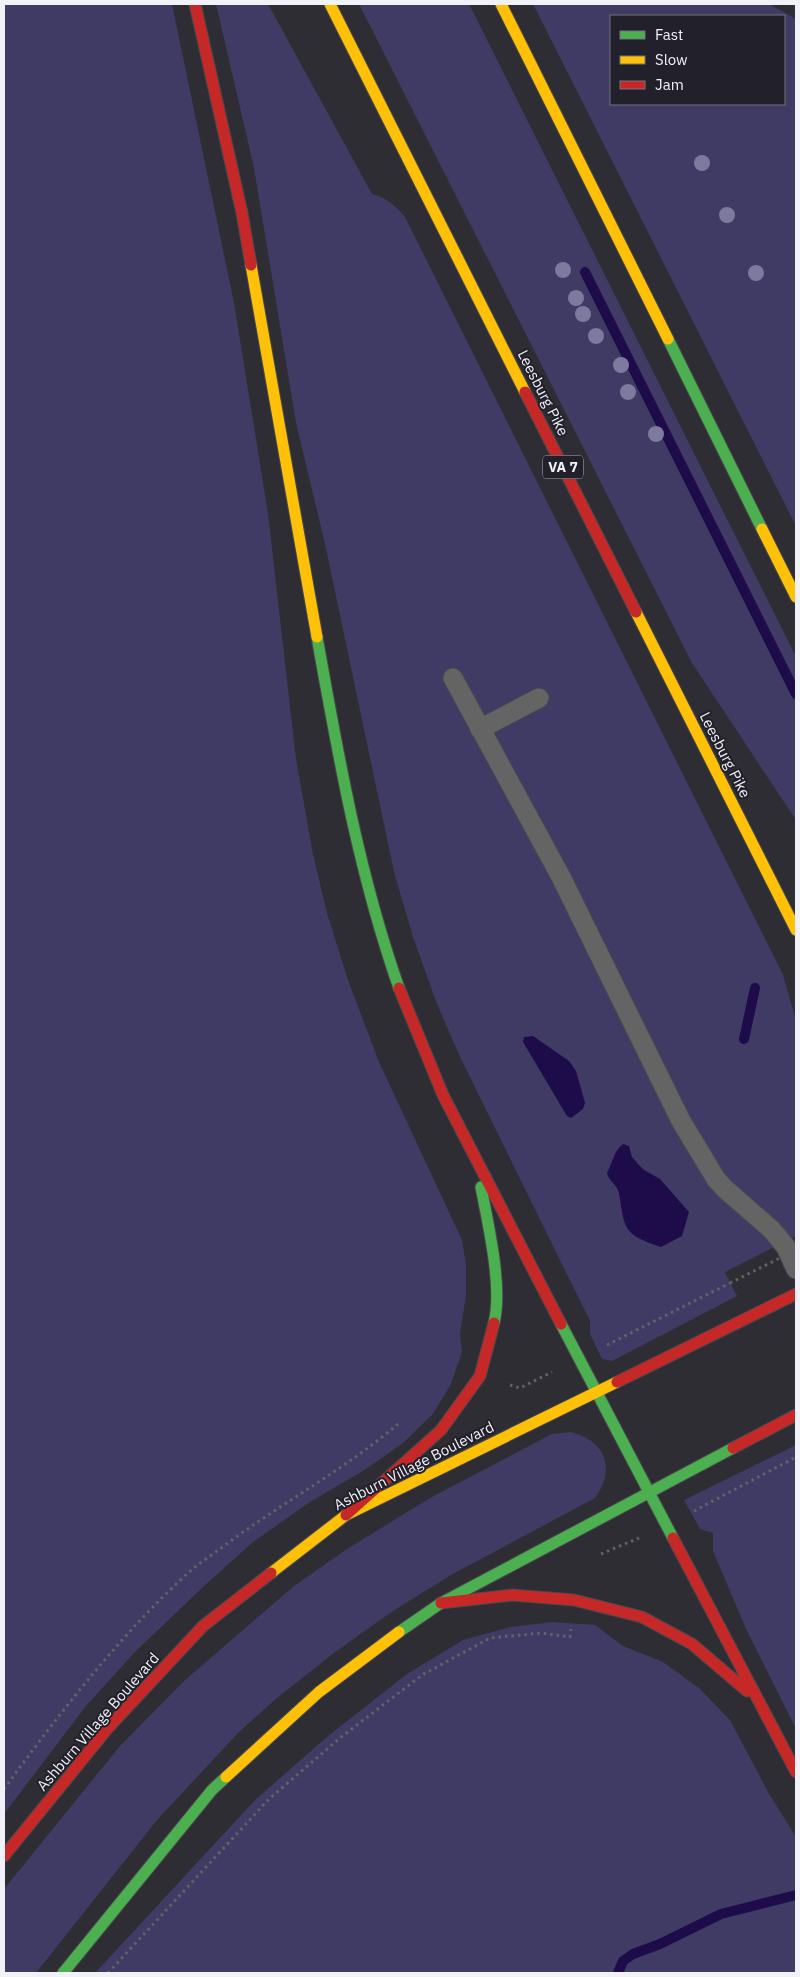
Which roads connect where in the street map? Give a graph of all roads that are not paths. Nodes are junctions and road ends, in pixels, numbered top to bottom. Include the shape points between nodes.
1 (195, 4) edge
2 (330, 4) edge
3 (501, 4) edge
4 (796, 597) edge
5 (453, 678) dead end
6 (539, 698) dead end
7 (480, 729) junction
8 (796, 930) edge
9 (476, 1158) junction
10 (796, 1269) edge
11 (796, 1294) edge
12 (597, 1391) junction
13 (796, 1415) edge
14 (648, 1491) junction
15 (346, 1515) junction
16 (441, 1603) junction
17 (757, 1700) junction
18 (796, 1772) edge
19 (4, 1856) edge
20 (63, 1973) edge

1 - 9 main road via 242,213 342,778 379,931 410,1017 443,1094
2 - 8 main road, Leesburg Pike / VA 7
3 - 4 main road
5 - 7 lane
6 - 7 lane
7 - 10 lane via 561,877 681,1121 720,1183 772,1230 786,1247
9 - 12 main road
9 - 15 main road via 494,1260 496,1314 480,1376 441,1430
11 - 12 main road, Ashburn Village Boulevard
12 - 14 main road
12 - 15 main road, Ashburn Village Boulevard
13 - 14 main road
14 - 16 main road
14 - 17 main road
15 - 19 main road, Ashburn Village Boulevard via 203,1626 108,1728
16 - 17 main road via 512,1595 574,1600 642,1618 692,1644
16 - 20 main road via 320,1692 212,1790
17 - 18 main road

